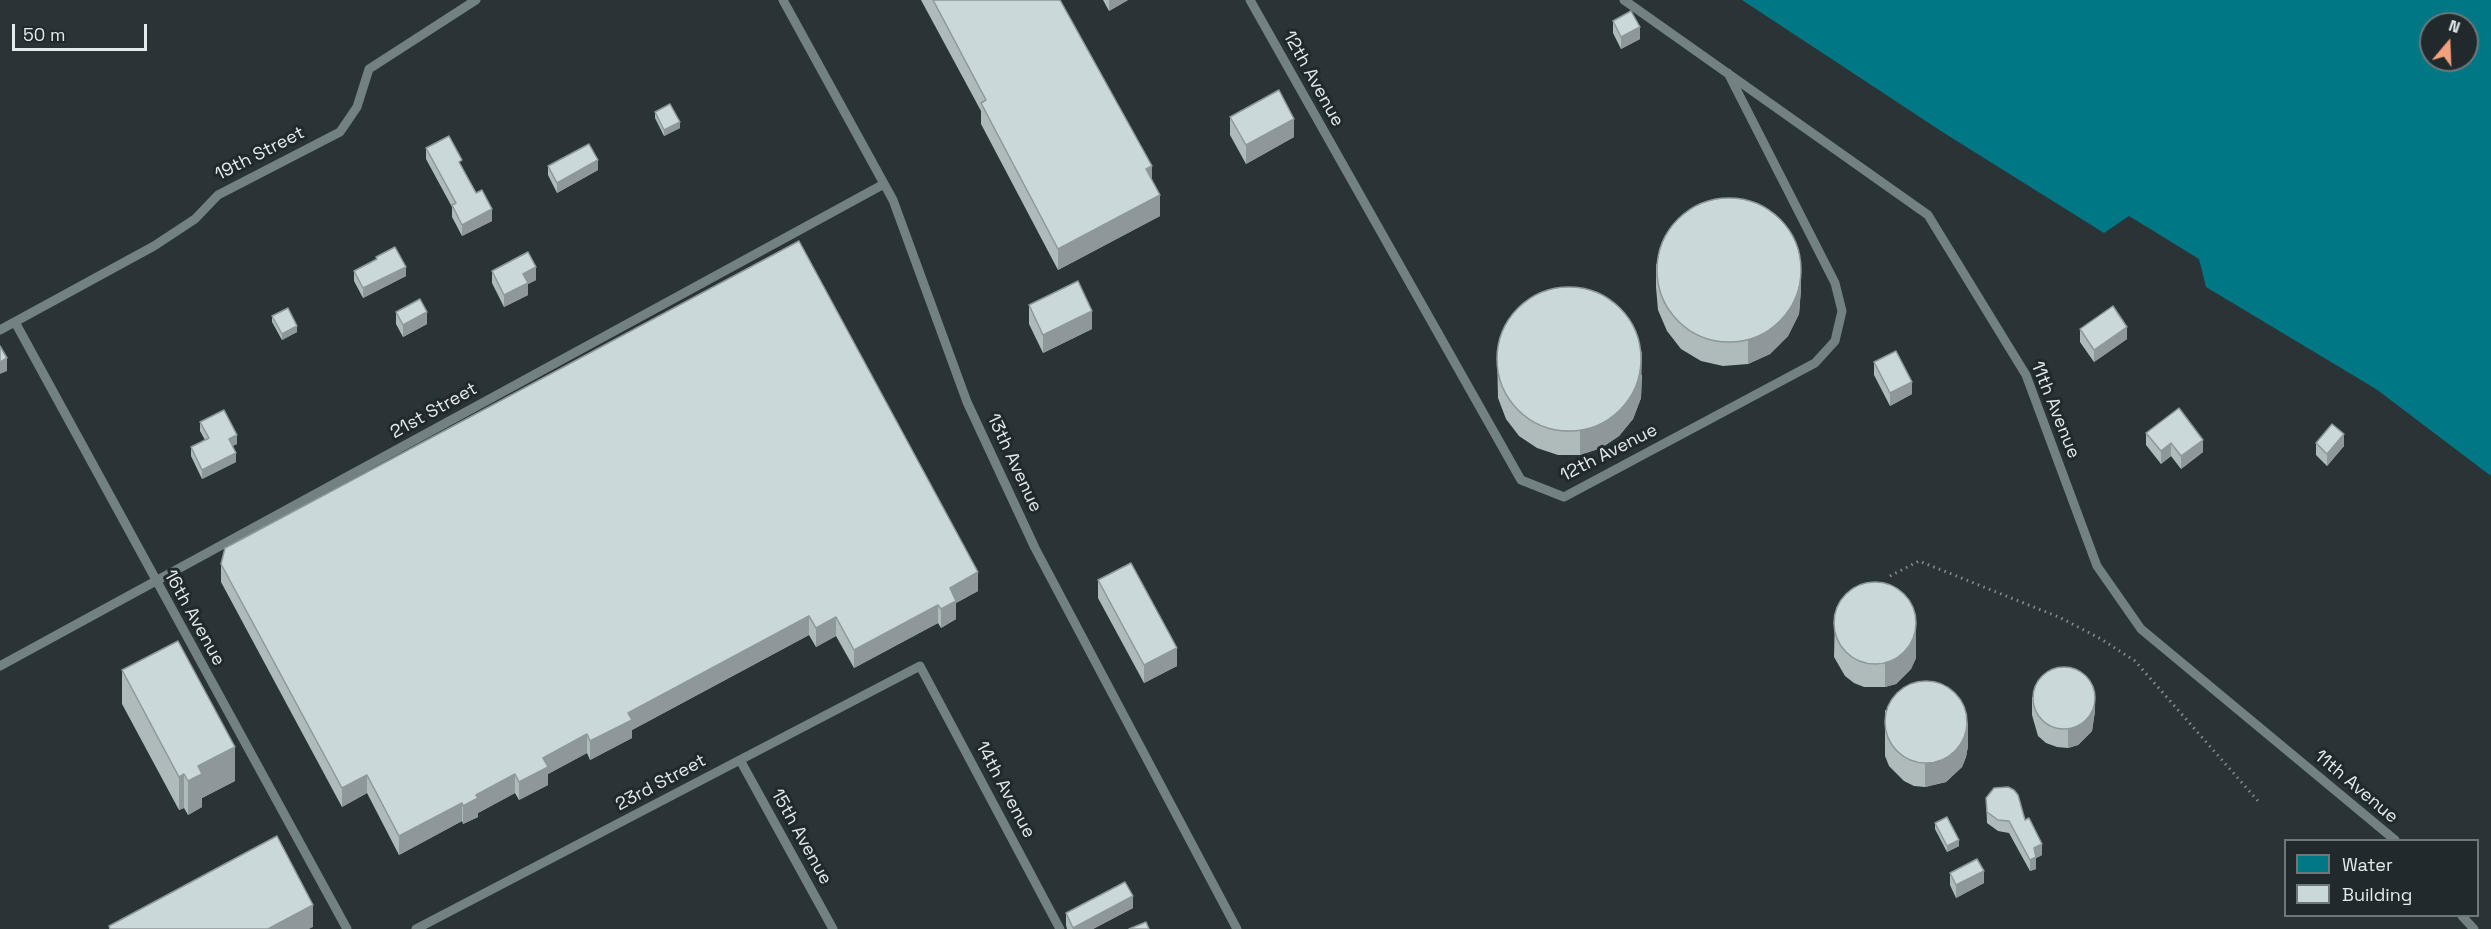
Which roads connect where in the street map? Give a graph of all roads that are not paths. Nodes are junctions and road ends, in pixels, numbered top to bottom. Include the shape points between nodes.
1 (476, 0) edge
2 (783, 0) edge
3 (1250, 0) edge
4 (1624, 0) edge
5 (1728, 73) junction
6 (884, 184) junction
7 (15, 322) junction
8 (0, 330) edge
9 (155, 582) junction
10 (0, 666) edge
11 (920, 666) joint
12 (740, 760) junction
13 (2394, 839) edge
14 (2464, 917) edge
15 (347, 929) edge
16 (416, 929) edge
17 (833, 929) edge
18 (1060, 929) edge
19 (1237, 929) edge
20 (2474, 929) edge

1 - 7 lane, 19th Street via 369,69 357,107 340,132 218,195 195,219 154,246
2 - 6 lane, 13th Avenue
3 - 5 lane, 12th Avenue via 1521,480 1564,497 1815,363 1835,341 1842,311 1835,283
4 - 5 lane, 11th Avenue
5 - 13 lane, 11th Avenue via 1928,215 2026,375 2097,566 2141,629
6 - 9 lane, 21st Street
6 - 19 lane, 13th Avenue via 967,402 1030,538
7 - 8 lane, 19th Street
7 - 9 lane, 16th Avenue
9 - 10 lane, 21st Street
9 - 15 lane, 16th Avenue
11 - 12 lane, 23rd Street
11 - 18 lane, 14th Avenue
12 - 16 lane, 23rd Street
12 - 17 lane, 15th Avenue
14 - 20 lane

